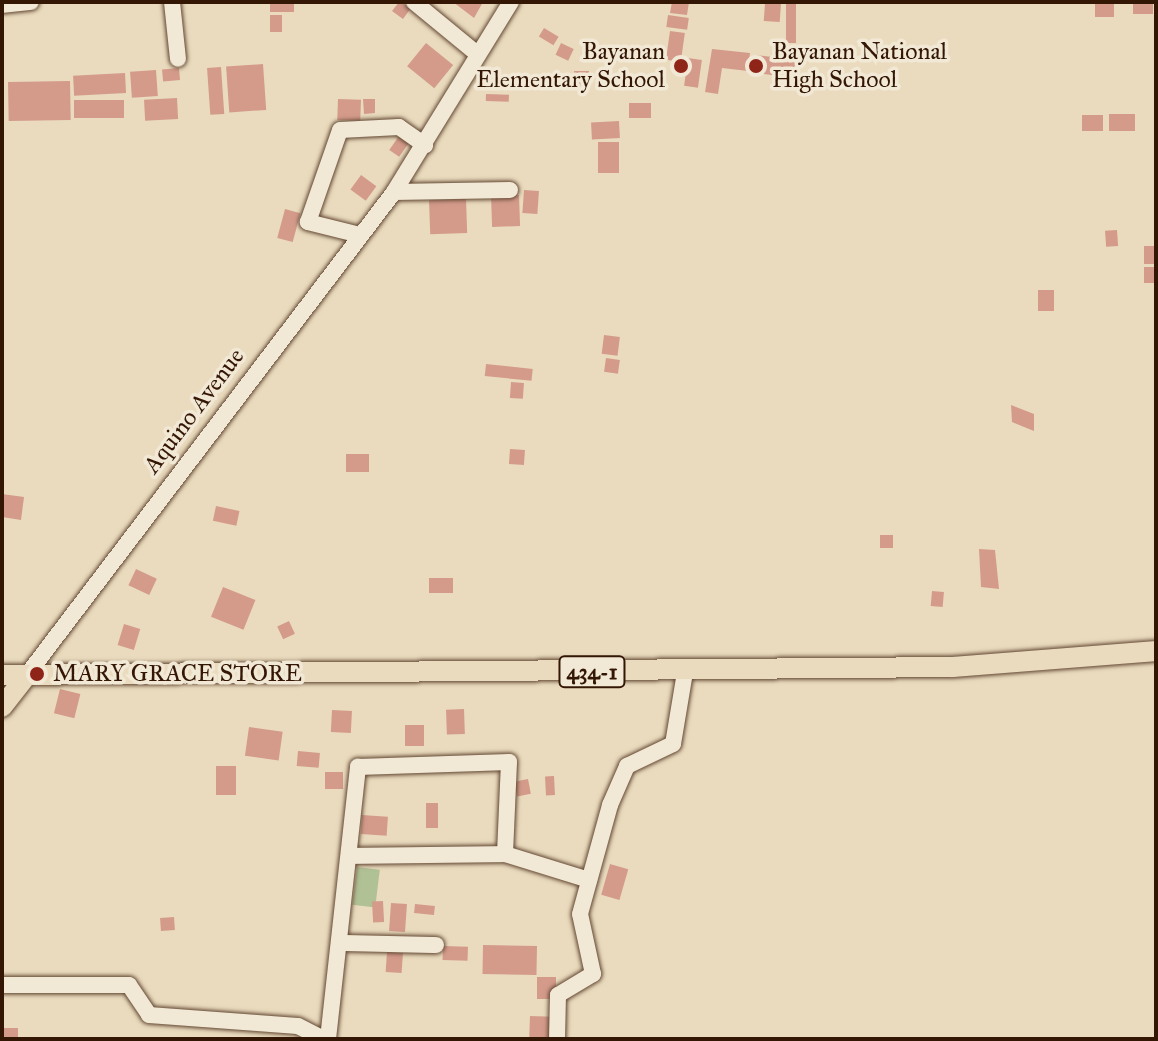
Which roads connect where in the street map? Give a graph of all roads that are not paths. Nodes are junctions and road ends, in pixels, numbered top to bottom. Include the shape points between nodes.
1 (31, 2) edge
2 (172, 2) edge
3 (414, 2) edge
4 (511, 2) edge
5 (3, 4) edge
6 (476, 53) junction
7 (178, 59) dead end
8 (425, 145) junction
9 (510, 190) dead end
10 (394, 192) junction
11 (360, 235) junction
12 (1156, 651) edge
13 (685, 672) junction
14 (2, 675) edge
15 (27, 675) junction
16 (2, 707) edge
17 (505, 854) junction
18 (352, 856) junction
19 (589, 880) junction
20 (342, 943) junction
21 (436, 945) dead end
22 (2, 985) edge
23 (325, 1039) edge
24 (557, 1039) edge

1 - 5 street
2 - 7 street
3 - 6 street
4 - 6 street, Aquino Avenue
6 - 8 street, Aquino Avenue
8 - 10 street, Aquino Avenue
8 - 11 street via 399,127 340,130 308,222
9 - 10 street
10 - 11 street, Aquino Avenue
11 - 15 street, Aquino Avenue
12 - 13 main road, 434-1 via 1003,666
13 - 15 main road, 434-1
13 - 19 street via 673,744 627,766
14 - 15 main road, 434-1
15 - 16 main road, Aquino Avenue
17 - 18 street
17 - 18 street via 509,762 358,767
17 - 19 street
18 - 20 street
19 - 24 street via 580,914 595,965 593,974 558,995
20 - 21 street
20 - 23 street
22 - 23 street via 129,985 149,1015 298,1026

